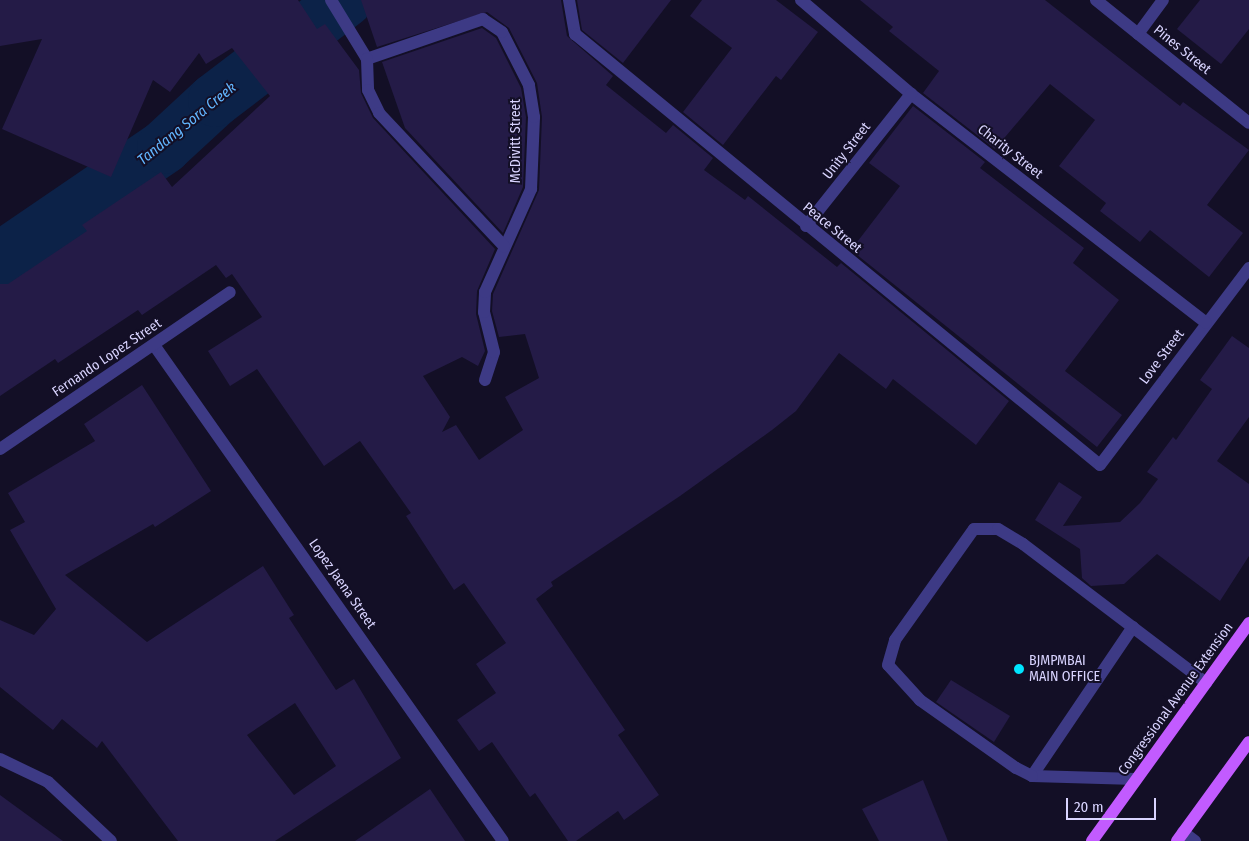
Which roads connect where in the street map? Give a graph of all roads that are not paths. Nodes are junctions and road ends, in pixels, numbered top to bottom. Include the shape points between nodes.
1 (331, 0) edge
2 (569, 0) edge
3 (801, 0) edge
4 (1096, 0) edge
5 (1163, 0) edge
6 (1138, 34) junction
7 (366, 58) junction
8 (911, 94) junction
9 (1249, 123) edge
10 (806, 226) junction
11 (504, 246) junction
12 (1249, 268) edge
13 (230, 292) dead end
14 (1206, 323) junction
15 (154, 345) junction
16 (486, 380) dead end
17 (0, 449) edge
18 (1100, 465) joint
19 (1249, 624) edge
20 (1133, 627) junction
21 (1206, 683) junction
22 (1249, 742) edge
23 (0, 759) edge
24 (1032, 776) junction
25 (1136, 779) junction
26 (1180, 837) edge
27 (111, 841) edge
28 (503, 841) edge
29 (1092, 841) edge
30 (1195, 841) edge

1 - 7 street
2 - 10 street, Peace Street via 575,34
3 - 8 street, Charity Street
4 - 6 street, Pines Street
5 - 6 street
6 - 9 street, Pines Street
7 - 11 street via 368,90 379,113
7 - 11 street, McDivitt Street via 483,19 502,32 529,85 534,117 530,199
8 - 10 street, Unity Street
8 - 14 street, Charity Street
10 - 18 street, Peace Street
11 - 16 street, McDivitt Street via 485,292 484,312 494,352
12 - 14 street, Love Street
13 - 15 street, Fernando Lopez Street
14 - 18 street, Love Street
15 - 17 street, Fernando Lopez Street
15 - 28 street, Lopez Jaena Street
19 - 21 main road, Congressional Avenue Extension
20 - 21 street
20 - 24 street
20 - 24 street via 1023,544 998,529 974,529 895,640 888,666 920,700 977,744
21 - 25 main road, Congressional Avenue Extension
22 - 26 main road
23 - 27 street via 48,782
24 - 25 street
25 - 29 main road, Congressional Avenue Extension
26 - 30 street

